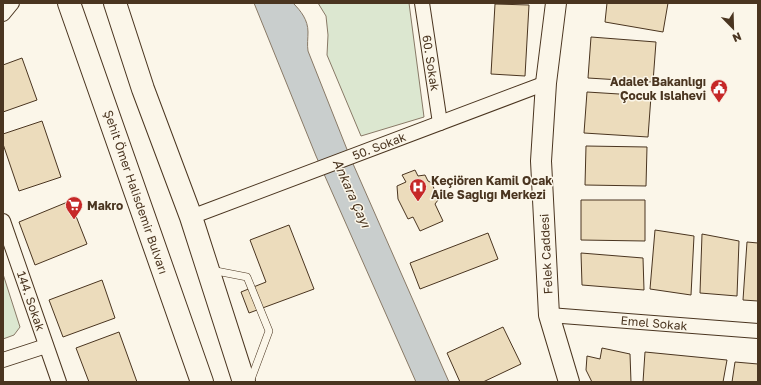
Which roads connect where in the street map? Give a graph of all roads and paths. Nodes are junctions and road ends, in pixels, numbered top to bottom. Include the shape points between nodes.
1 (12, 3) edge
2 (70, 3) edge
3 (115, 3) edge
4 (422, 3) edge
5 (556, 3) edge
6 (3, 14) edge
7 (546, 83) junction
8 (440, 123) junction
9 (191, 217) junction
10 (3, 221) edge
11 (208, 269) junction
12 (549, 315) junction
13 (758, 331) edge
14 (46, 346) junction
15 (3, 360) edge
16 (59, 382) edge
17 (202, 382) edge
18 (244, 382) edge
19 (250, 382) edge
20 (569, 382) edge

1 - 6 street
2 - 17 highway, Şehit Ömer Halisdemir Bulvarı
3 - 9 highway via 143,89
4 - 8 street, 60. Sokak
5 - 7 street, Felek Caddesi
7 - 8 street, 50. Sokak
7 - 12 street, Felek Caddesi via 541,161
8 - 9 street, 50. Sokak
9 - 11 highway
10 - 14 street, 144. Sokak
11 - 18 highway
11 - 19 lane via 247,277 269,331
12 - 13 street, Emel Sokak
12 - 20 street, Felek Caddesi
14 - 15 street
14 - 16 street, 144. Sokak

